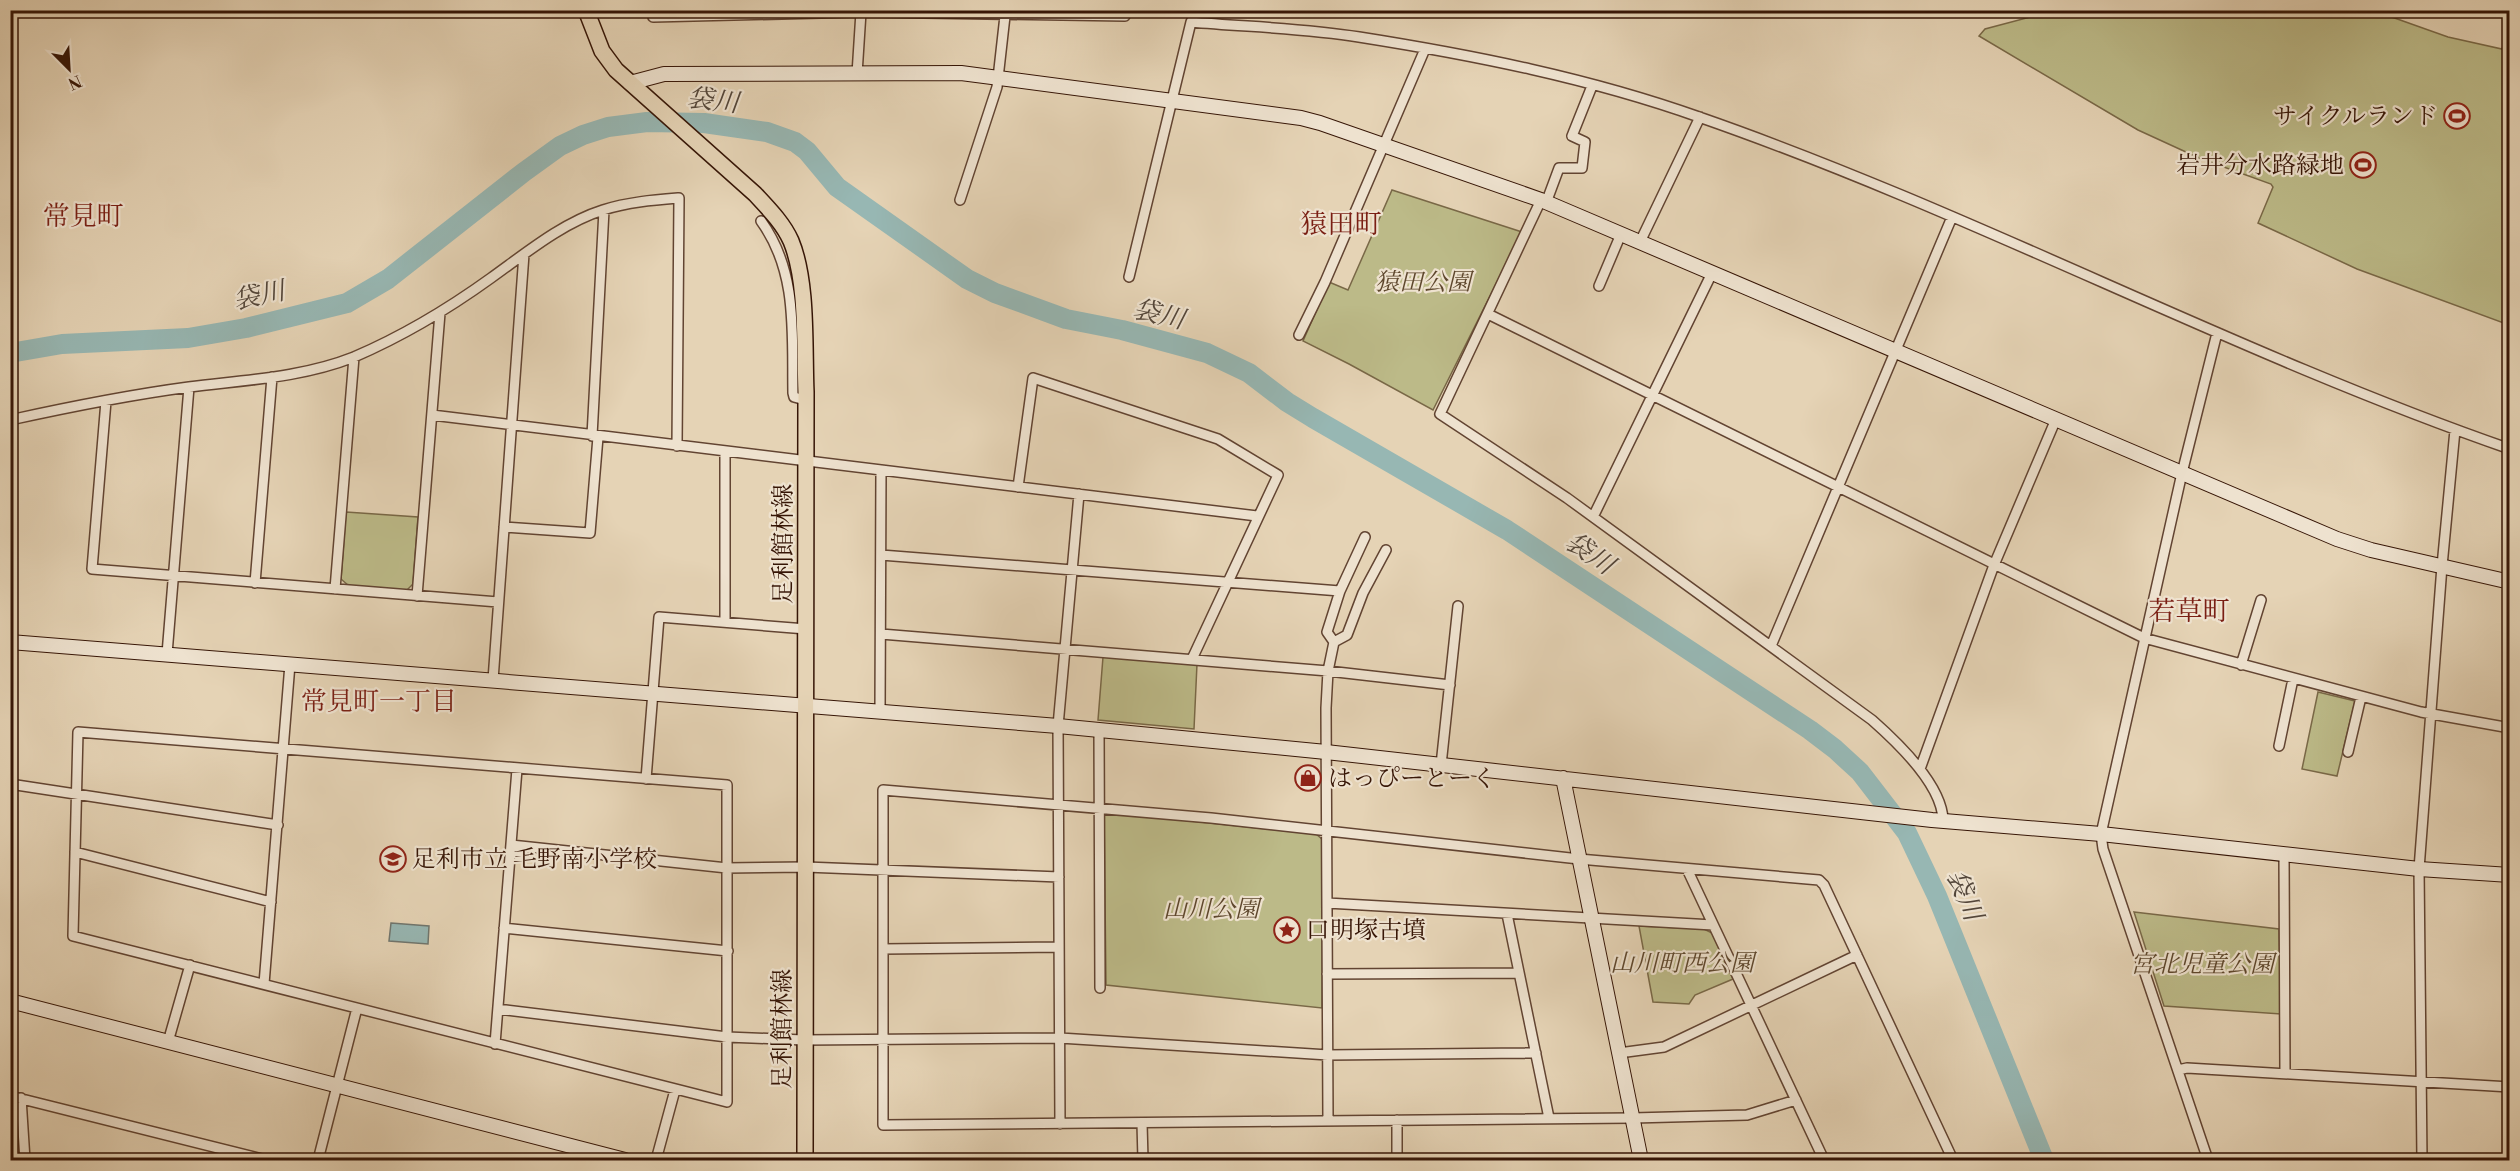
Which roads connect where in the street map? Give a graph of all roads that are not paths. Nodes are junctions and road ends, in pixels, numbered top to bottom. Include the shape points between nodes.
1 (586, 10) edge
2 (861, 12) edge
3 (1005, 16) junction
4 (1125, 16) dead end
5 (652, 17) dead end
6 (1425, 49) junction
7 (857, 74) junction
8 (998, 78) junction
9 (631, 85) junction
10 (1592, 86) junction
11 (1173, 101) junction
12 (1700, 117) junction
13 (1383, 146) junction
14 (960, 200) dead end
15 (1543, 202) junction
16 (604, 210) junction
17 (1952, 218) junction
18 (761, 221) dead end
19 (1621, 234) junction
20 (1640, 242) junction
21 (524, 254) junction
22 (1712, 273) junction
23 (1129, 277) dead end
24 (1599, 286) dead end
25 (440, 313) junction
26 (1488, 314) junction
27 (2217, 333) junction
28 (1299, 335) dead end
29 (1895, 351) junction
30 (354, 357) junction
31 (272, 377) junction
32 (189, 387) junction
33 (1653, 397) junction
34 (805, 400) junction
35 (106, 401) junction
36 (432, 415) junction
37 (2056, 419) junction
38 (10, 420) edge
39 (511, 425) junction
40 (2455, 430) junction
41 (595, 436) junction
42 (677, 446) junction
43 (2510, 449) edge
44 (726, 451) junction
45 (805, 462) junction
46 (881, 470) junction
47 (2182, 473) junction
48 (1018, 487) junction
49 (1839, 487) junction
50 (1079, 494) junction
51 (1257, 516) junction
52 (1593, 517) junction
53 (504, 527) junction
54 (1365, 537) dead end
55 (1386, 550) dead end
56 (881, 555) junction
57 (1994, 565) junction
58 (2442, 566) junction
59 (1072, 570) junction
60 (173, 576) junction
61 (2510, 582) edge
62 (255, 583) junction
63 (1229, 583) junction
64 (335, 589) junction
65 (1340, 591) junction
66 (417, 596) junction
67 (2262, 600) dead end
68 (498, 602) junction
69 (1458, 606) dead end
70 (725, 622) junction
71 (806, 629) junction
72 (881, 634) junction
73 (2144, 638) junction
74 (10, 642) edge
75 (1334, 642) junction
76 (1771, 646) junction
77 (1065, 649) junction
78 (167, 654) junction
79 (1192, 659) junction
80 (290, 664) junction
81 (2241, 665) junction
82 (1328, 671) junction
83 (493, 680) junction
84 (2293, 680) junction
85 (1450, 685) junction
86 (653, 693) junction
87 (2361, 697) junction
88 (805, 705) junction
89 (880, 711) junction
90 (2431, 715) junction
91 (1058, 726) junction
92 (2510, 728) edge
93 (1099, 730) junction
94 (2279, 746) dead end
95 (284, 750) junction
96 (1326, 752) junction
97 (2348, 752) dead end
98 (1441, 765) junction
99 (517, 769) junction
100 (1920, 770) junction
101 (1563, 778) junction
102 (646, 779) junction
103 (10, 783) edge
104 (77, 794) junction
105 (1058, 806) junction
106 (1099, 808) junction
107 (1938, 820) junction
108 (278, 825) junction
109 (1327, 831) junction
110 (2101, 834) junction
111 (511, 845) junction
112 (75, 852) junction
113 (2284, 854) junction
114 (1580, 859) junction
115 (806, 867) junction
116 (727, 868) junction
117 (1687, 869) junction
118 (2419, 869) junction
119 (883, 870) junction
120 (2510, 875) edge
121 (1059, 877) junction
122 (271, 902) junction
123 (1327, 903) junction
124 (1507, 914) junction
125 (1592, 918) junction
126 (1713, 925) junction
127 (504, 928) junction
128 (1059, 947) junction
129 (883, 949) junction
130 (728, 951) junction
131 (1857, 955) junction
132 (190, 965) junction
133 (1519, 973) junction
134 (1327, 974) junction
135 (264, 984) junction
136 (1100, 988) dead end
137 (10, 1001) edge
138 (1751, 1005) junction
139 (357, 1008) junction
140 (498, 1009) junction
141 (727, 1037) junction
142 (1060, 1038) junction
143 (883, 1039) junction
144 (804, 1040) junction
145 (168, 1042) junction
146 (495, 1044) junction
147 (1536, 1053) junction
148 (1619, 1053) junction
149 (1328, 1056) junction
150 (2178, 1070) junction
151 (2285, 1073) junction
152 (2422, 1081) junction
153 (2510, 1087) edge
154 (338, 1088) junction
155 (675, 1090) junction
156 (16, 1097) edge
157 (1796, 1100) junction
158 (1549, 1118) junction
159 (1633, 1118) junction
160 (1328, 1120) junction
161 (1397, 1120) junction
162 (1142, 1123) junction
163 (1060, 1124) junction
164 (25, 1161) edge
165 (266, 1161) edge
166 (318, 1161) edge
167 (625, 1161) edge
168 (656, 1161) edge
169 (805, 1161) edge
170 (1143, 1161) edge
171 (1397, 1161) edge
172 (1641, 1161) edge
173 (1824, 1161) edge
174 (1953, 1161) edge
175 (2208, 1161) edge
176 (2422, 1161) edge

1 - 9 main road, 足利館林線 via 602,51
2 - 3 street
2 - 5 street
2 - 7 street
3 - 4 street
3 - 8 street
6 - 10 street via 1470,55
6 - 11 street via 1357,36 1191,22
6 - 13 street
7 - 8 street via 944,73
7 - 9 street via 664,74
8 - 11 street
8 - 14 street
9 - 34 main road, 足利館林線 via 755,194 791,241 801,285
10 - 12 street
10 - 15 street via 1572,136 1585,142 1582,168 1559,168
11 - 13 street via 1301,118
11 - 23 street
12 - 17 street via 1879,184
12 - 20 street
13 - 15 street
13 - 28 street
15 - 19 street
15 - 26 street
16 - 21 street via 573,223
16 - 41 street
16 - 42 street via 679,198
17 - 27 street
17 - 29 street
18 - 34 street via 785,266 792,317 793,393 794,398
19 - 20 street
19 - 24 street
20 - 22 street
21 - 25 street
21 - 39 street
22 - 29 street
22 - 33 street
25 - 30 street
25 - 36 street
26 - 33 street
26 - 52 street via 1440,414
27 - 40 street
27 - 47 street
29 - 37 street
29 - 49 street
30 - 31 street via 318,369
30 - 64 street
31 - 32 street
31 - 62 street
32 - 35 street
32 - 60 street
33 - 49 street
33 - 52 street
34 - 45 main road, 足利館林線
35 - 38 street
35 - 60 street via 92,569
36 - 39 street
36 - 66 street
37 - 47 street
37 - 57 street
39 - 41 street
39 - 53 street
40 - 43 street
40 - 58 street
41 - 42 street
41 - 53 street via 590,533
42 - 44 street
44 - 45 street
44 - 70 street
45 - 46 street
45 - 71 main road, 足利館林線
46 - 48 street
46 - 56 street
47 - 58 street via 2354,545
47 - 73 street
48 - 50 street
48 - 51 street via 1033,378 1218,439 1269,469 1278,475
49 - 57 street
49 - 76 street
50 - 51 street
50 - 59 street
51 - 63 street
52 - 76 street
53 - 68 street
54 - 65 street
55 - 75 street via 1347,635
56 - 59 street
56 - 72 street
57 - 73 street
57 - 100 street
58 - 61 street
58 - 90 street
59 - 63 street
59 - 77 street
60 - 62 street
60 - 78 street
62 - 64 street
63 - 65 street
63 - 79 street
64 - 66 street
65 - 75 street via 1327,632
66 - 68 street
67 - 81 street
68 - 83 street
69 - 85 street
70 - 71 street
70 - 86 street via 659,617
71 - 88 main road, 足利館林線
72 - 77 street
72 - 89 street
73 - 81 street
73 - 110 street
74 - 78 street
75 - 82 street
76 - 100 street via 1872,720
77 - 79 street
77 - 91 street
78 - 80 street
79 - 82 street
80 - 83 street
80 - 95 street
81 - 84 street
82 - 85 street
82 - 96 street
83 - 86 street
84 - 87 street
84 - 94 street
85 - 98 street
86 - 88 street
86 - 102 street
87 - 90 street
87 - 97 street
88 - 89 street
88 - 115 main road, 足利館林線
89 - 91 street
90 - 92 street
90 - 118 street
91 - 93 street
91 - 105 street
93 - 96 street
93 - 106 street
95 - 99 street
95 - 104 street via 78,732
95 - 108 street
96 - 98 street
96 - 109 street
98 - 101 street
99 - 102 street
99 - 111 street
100 - 107 street via 1941,807
101 - 107 street
101 - 114 street
102 - 116 street via 727,785
103 - 104 street
104 - 108 street
104 - 112 street
105 - 106 street
105 - 119 street via 883,790
105 - 121 street
106 - 109 street
106 - 136 street
107 - 110 street
108 - 122 street
109 - 114 street
109 - 123 street
110 - 113 street
110 - 150 street
111 - 116 street
111 - 127 street
112 - 122 street
112 - 132 street via 73,936
113 - 118 street
113 - 151 street
114 - 117 street
114 - 125 street
115 - 116 street
115 - 119 street
115 - 144 main road, 足利館林線
116 - 130 street
117 - 126 street
117 - 131 street via 1819,880
118 - 120 street
118 - 152 street
119 - 121 street
119 - 129 street
121 - 128 street
122 - 135 street
123 - 124 street
123 - 134 street
124 - 125 street
124 - 133 street
125 - 126 street
125 - 148 street
126 - 138 street
127 - 130 street
127 - 140 street
128 - 129 street
128 - 142 street
129 - 143 street
130 - 141 street
131 - 138 street
131 - 174 street
132 - 135 street
132 - 145 street
133 - 134 street
133 - 147 street
134 - 149 street
135 - 139 street
137 - 145 street
138 - 148 street via 1664,1047
138 - 157 street
139 - 146 street
139 - 154 street
140 - 141 street
140 - 146 street
141 - 144 street
141 - 155 street via 728,1102
142 - 143 street
142 - 149 street
142 - 163 street
143 - 144 street
143 - 163 street via 883,1125
144 - 169 main road, 足利館林線
145 - 154 street
146 - 155 street
147 - 149 street
147 - 158 street
148 - 159 street
149 - 160 street
150 - 151 street
150 - 175 street
151 - 152 street
152 - 153 street
152 - 176 street
154 - 166 street
154 - 167 street
155 - 168 street
156 - 164 street
156 - 165 street
157 - 159 street via 1747,1115
157 - 173 street
158 - 159 street
158 - 161 street
159 - 172 street
160 - 161 street
160 - 162 street
161 - 171 street
162 - 163 street
162 - 170 street

